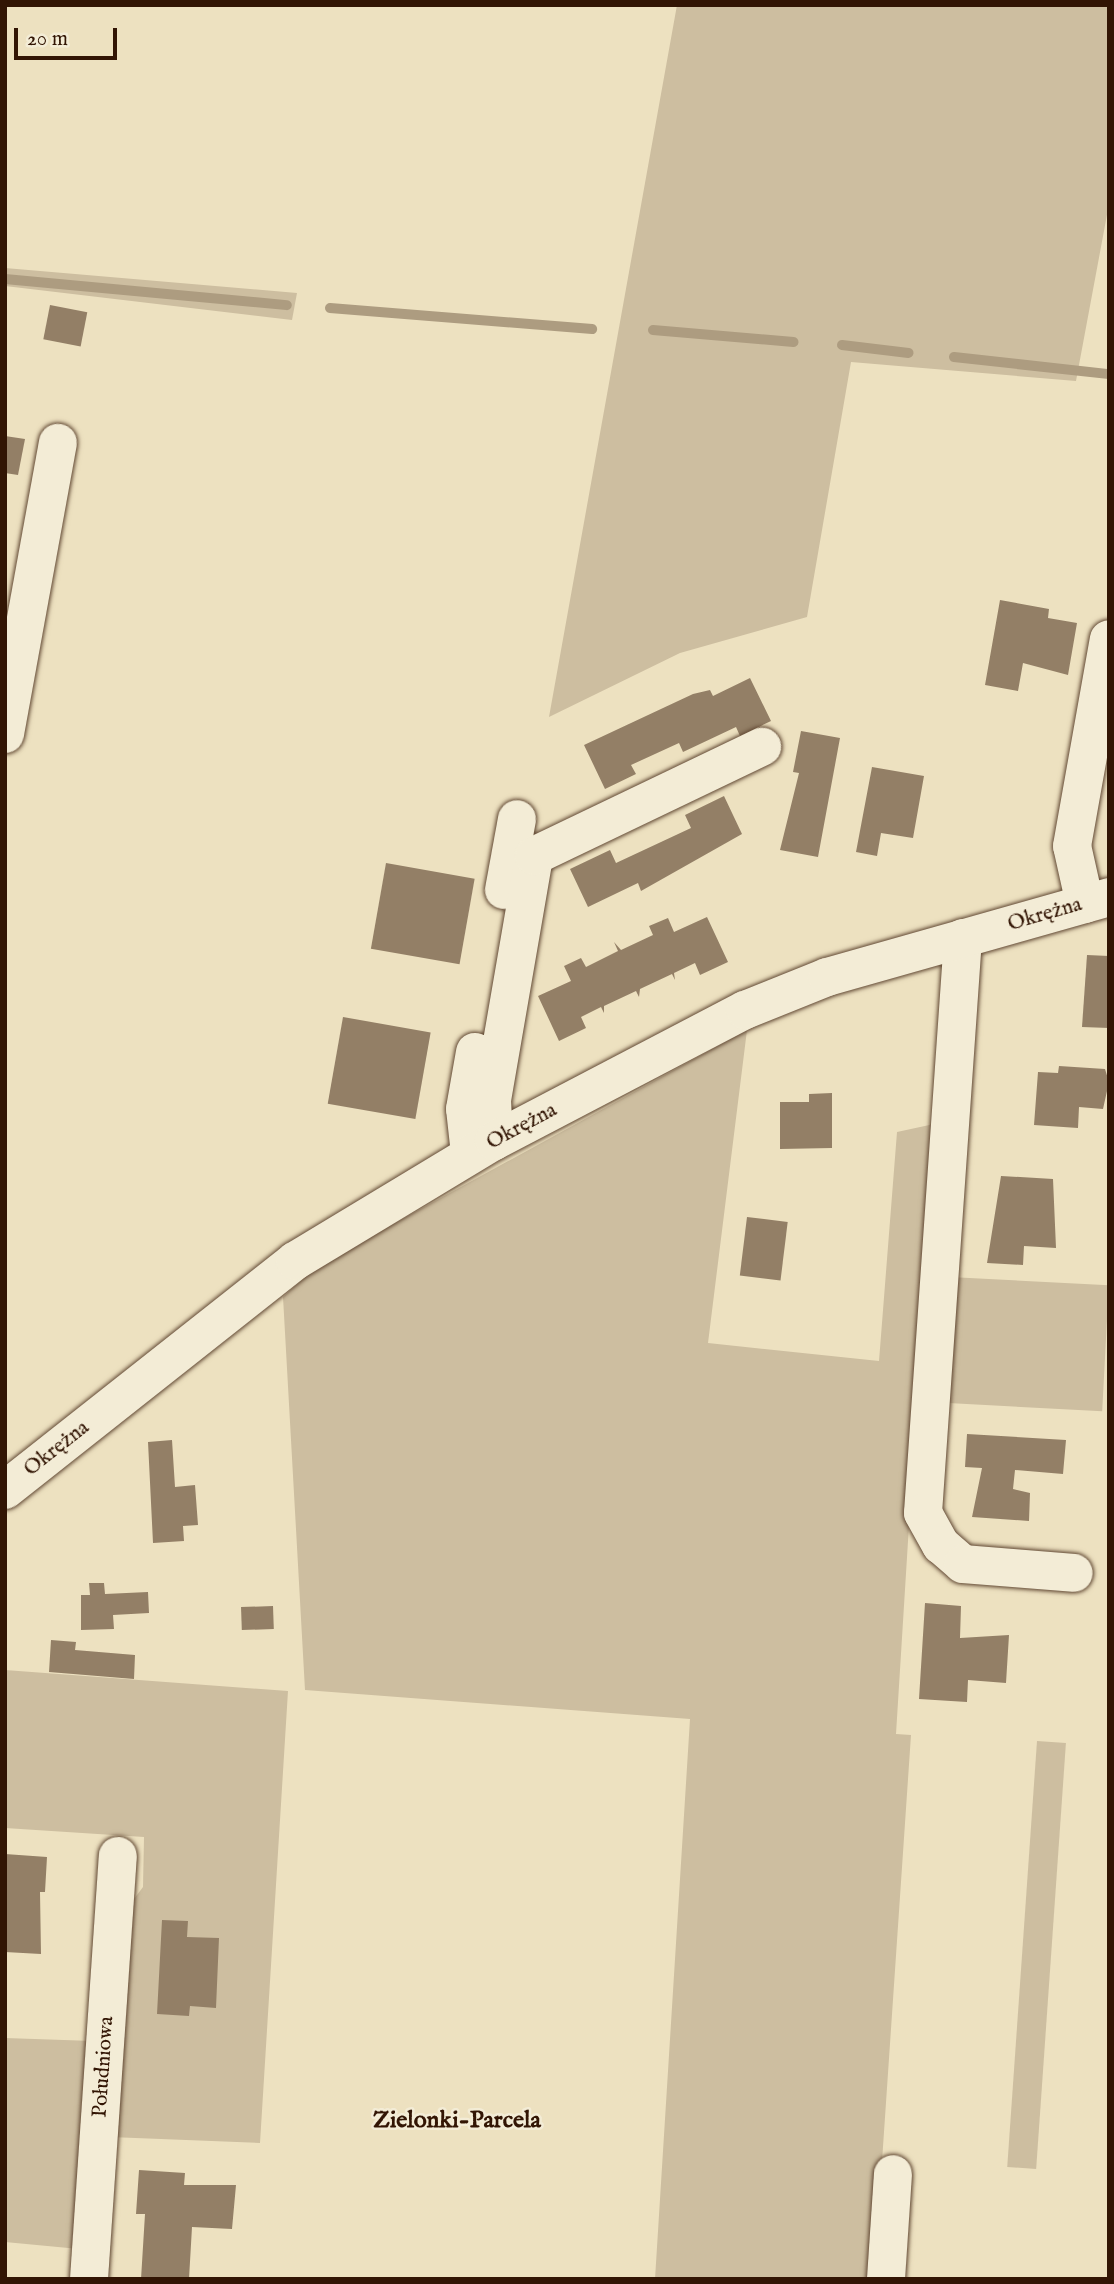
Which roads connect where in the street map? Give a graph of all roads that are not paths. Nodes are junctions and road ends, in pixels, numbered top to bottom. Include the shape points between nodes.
1 (58, 443) dead end
2 (1109, 639) edge
3 (5, 734) edge
4 (762, 747) dead end
5 (517, 819) dead end
6 (1097, 900) edge
7 (963, 938) junction
8 (482, 1147) junction
9 (5, 1490) edge
10 (1074, 1573) dead end
11 (118, 1856) dead end
12 (893, 2174) dead end
13 (89, 2279) edge
14 (886, 2279) edge

1 - 3 street
2 - 6 street via 1072,846
4 - 8 street via 534,856
5 - 8 street via 465,1109
6 - 7 street, Okrężna
7 - 8 street, Okrężna via 827,976 745,1010
7 - 10 street via 923,1513 941,1545 963,1564
8 - 9 street, Okrężna via 295,1261
11 - 13 street, Południowa
12 - 14 street

